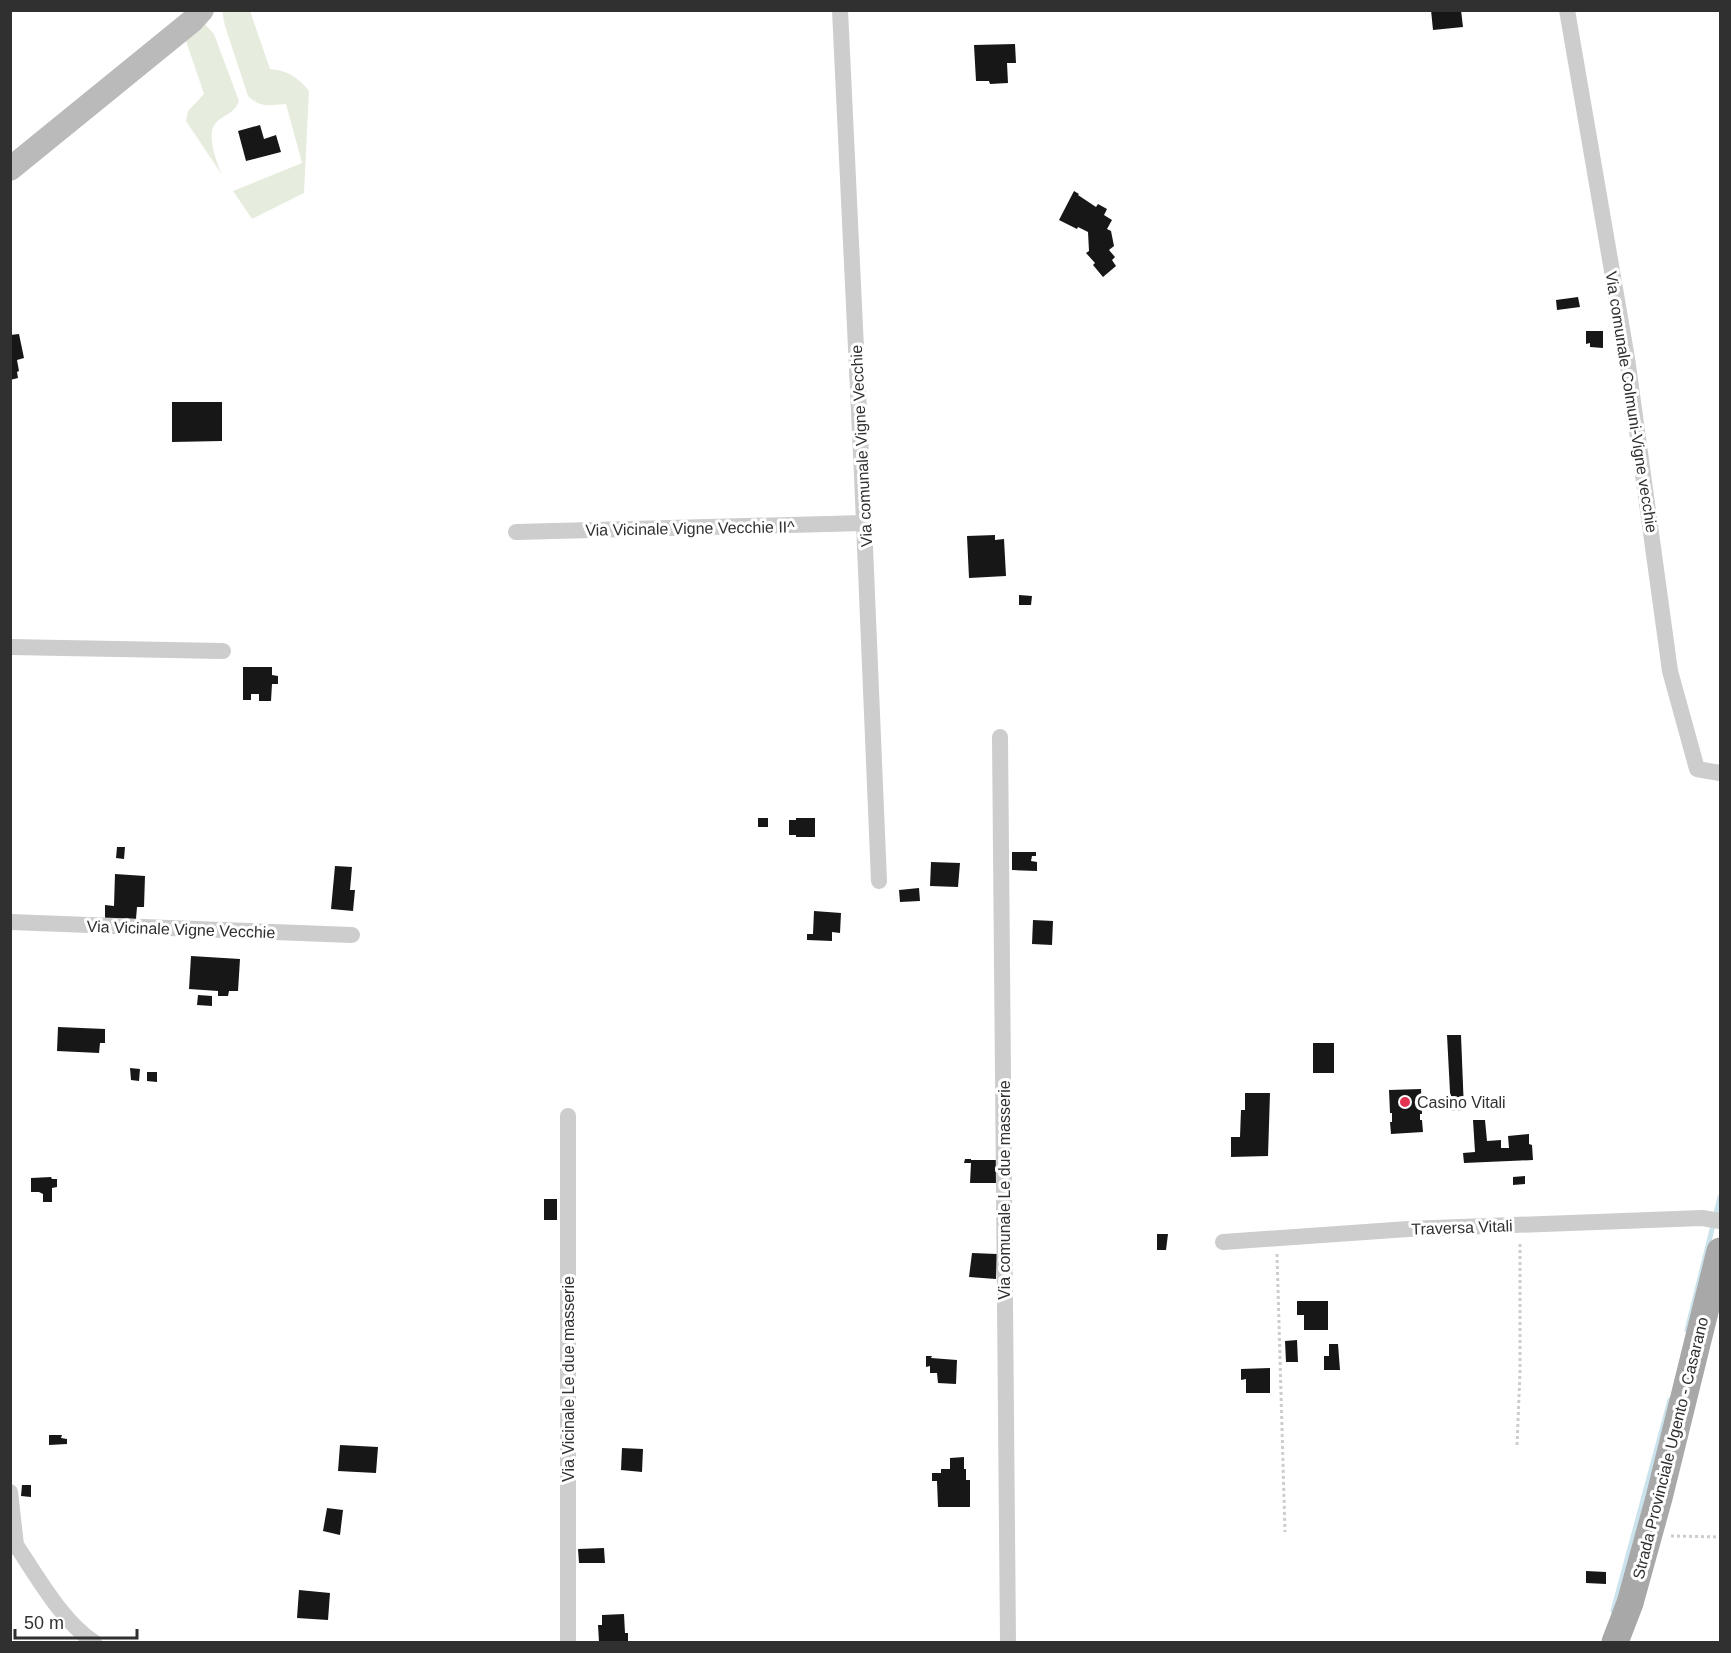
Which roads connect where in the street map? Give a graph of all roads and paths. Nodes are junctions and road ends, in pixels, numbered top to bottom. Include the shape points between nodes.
1 (202, 10) edge
2 (840, 10) edge
3 (1567, 10) edge
4 (11, 169) edge
5 (864, 524) junction
6 (516, 532) dead end
7 (10, 647) edge
8 (223, 651) dead end
9 (1000, 737) dead end
10 (1720, 772) edge
11 (879, 881) dead end
12 (10, 922) edge
13 (352, 935) dead end
14 (568, 1116) dead end
15 (1720, 1221) edge
16 (1520, 1225) junction
17 (1277, 1238) junction
18 (1223, 1242) dead end
19 (1720, 1251) edge
20 (1517, 1445) dead end
21 (10, 1492) edge
22 (1285, 1532) dead end
23 (1648, 1536) junction
24 (1720, 1537) edge
25 (13, 1546) edge
26 (94, 1642) edge
27 (568, 1642) edge
28 (1008, 1642) edge
29 (1615, 1642) edge

1 - 4 main road
2 - 5 street, Via comunale Vigne Vecchie
3 - 10 street, Via comunale Colmuni-Vigne vecchie via 1627,358 1670,671 1697,769
5 - 6 street, Via Vicinale Vigne Vecchie II^
5 - 11 street, Via comunale Vigne Vecchie
7 - 8 street
9 - 28 street, Via comunale Le due masserie
12 - 13 street, Via Vicinale Vigne Vecchie
14 - 27 street, Via Vicinale Le due masserie
15 - 16 street, Traversa Vitali via 1702,1218
16 - 17 street, Traversa Vitali
16 - 20 path
17 - 18 street, Traversa Vitali
17 - 22 path
19 - 23 main road, Strada Provinciale Ugento - Casarano
21 - 25 street
23 - 24 path
23 - 29 main road, Strada Provinciale Ugento - Casarano
25 - 26 street via 56,1604

